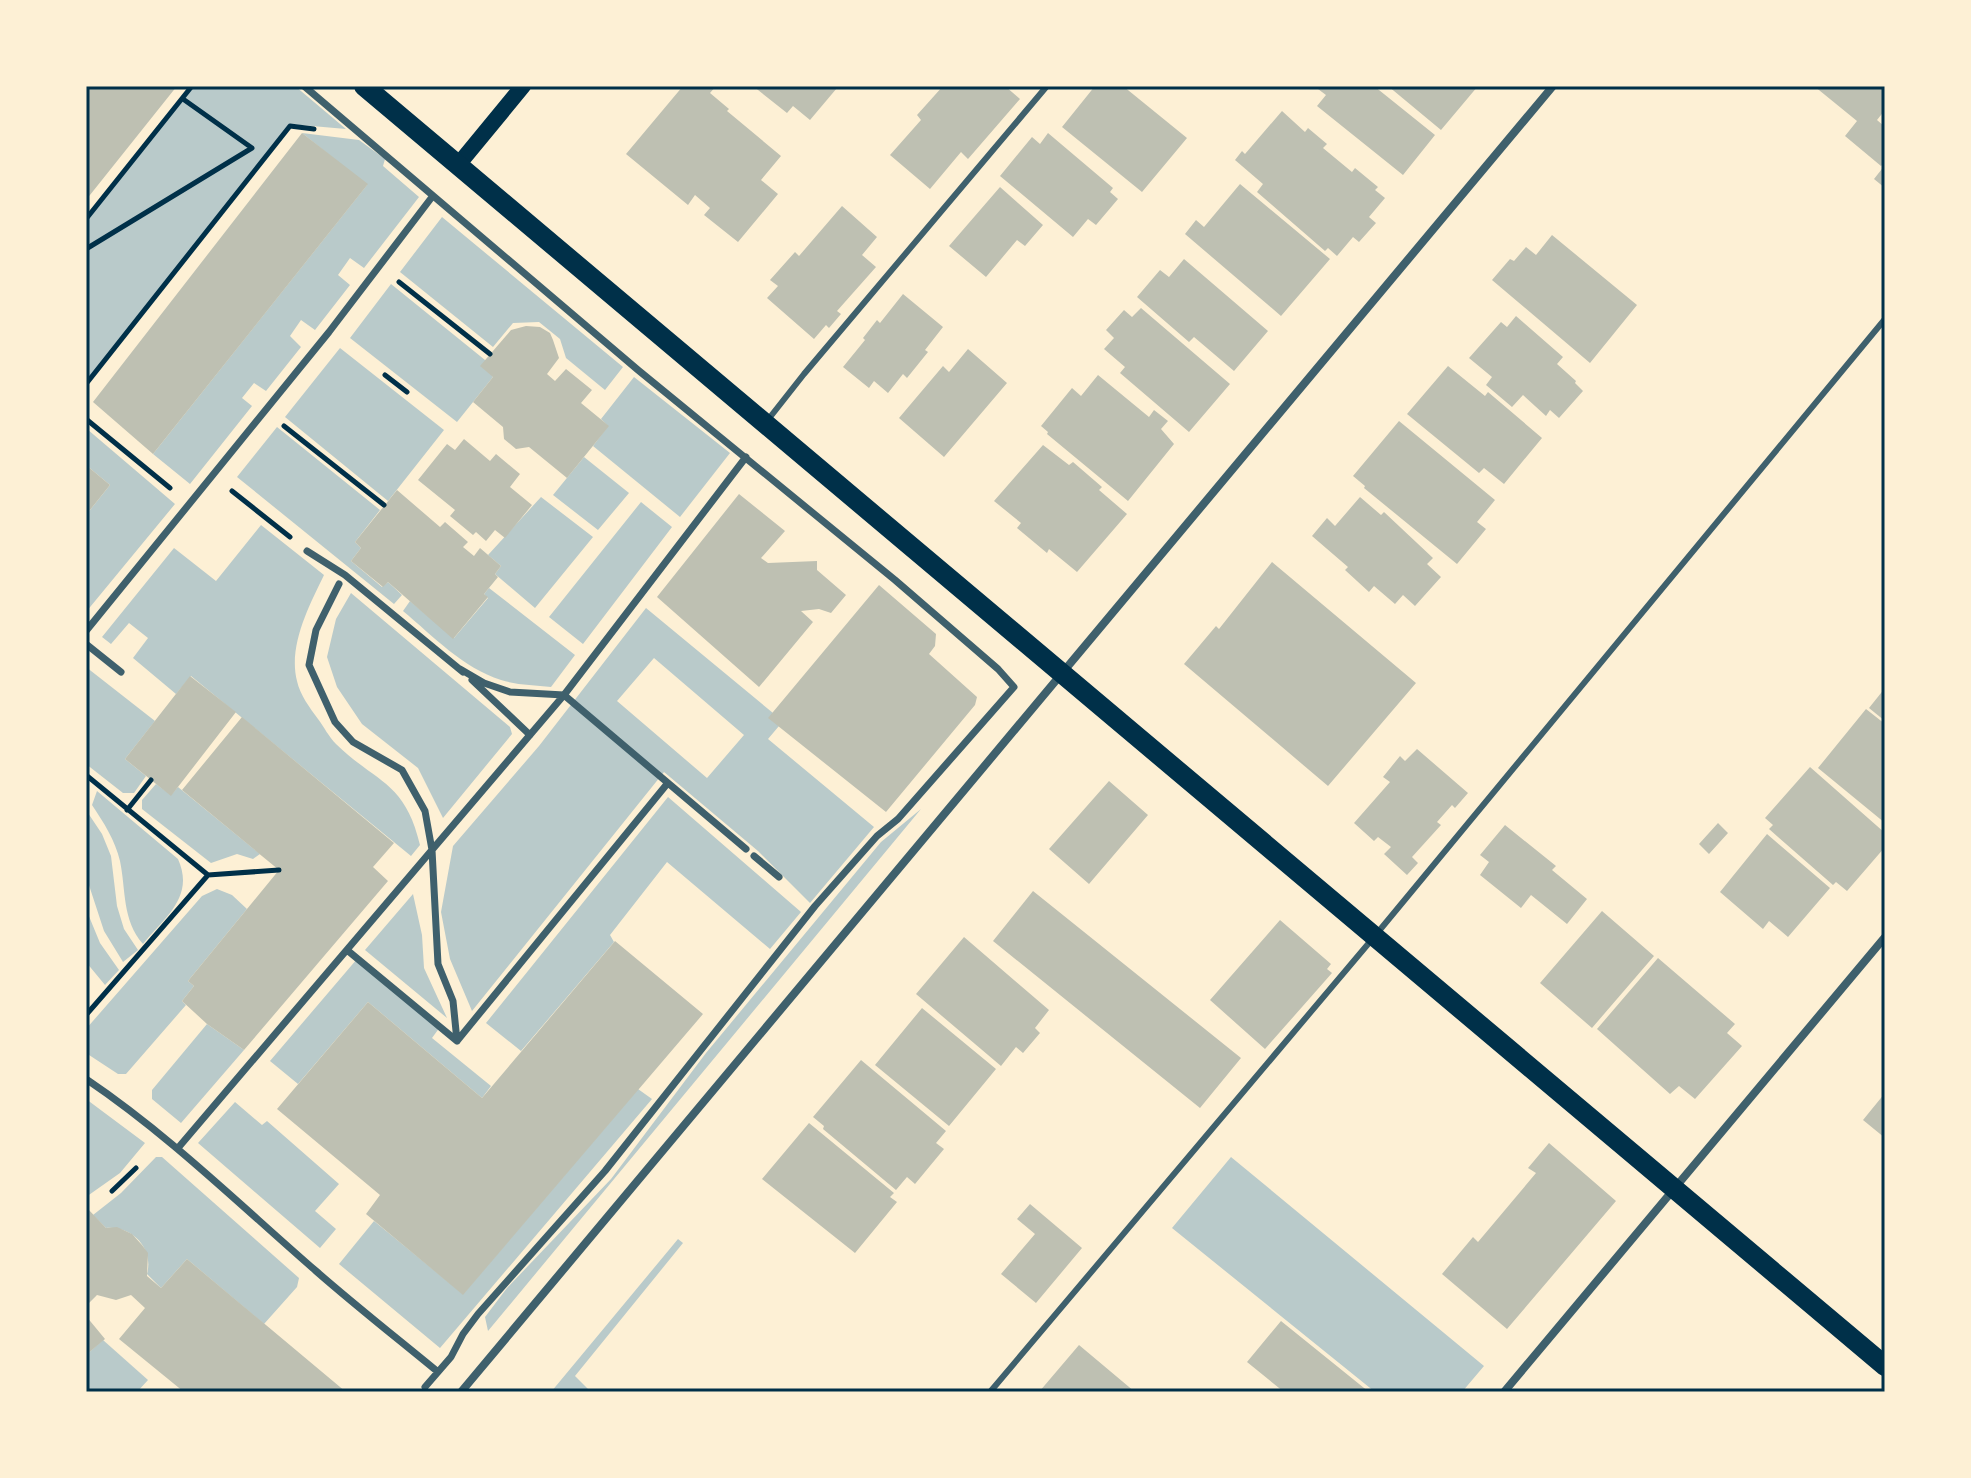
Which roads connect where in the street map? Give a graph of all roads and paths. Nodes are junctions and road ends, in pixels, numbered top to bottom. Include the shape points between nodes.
1 (192, 86) edge
2 (304, 86) edge
3 (364, 86) edge
4 (523, 86) edge
5 (1047, 86) edge
6 (1553, 86) edge
7 (183, 99) junction
8 (362, 134) junction
9 (458, 165) junction
10 (432, 197) junction
11 (86, 219) edge
12 (86, 249) edge
13 (380, 267) junction
14 (1885, 319) edge
15 (490, 354) dead end
16 (385, 375) dead end
17 (86, 384) edge
18 (407, 392) dead end
19 (265, 410) junction
20 (86, 419) edge
21 (765, 424) junction
22 (746, 457) junction
23 (228, 488) dead end
24 (189, 504) junction
25 (384, 505) dead end
26 (307, 551) joint
27 (339, 584) dead end
28 (86, 631) edge
29 (86, 644) edge
30 (460, 669) junction
31 (121, 672) dead end
32 (1062, 675) junction
33 (564, 695) junction
34 (530, 735) junction
35 (86, 775) edge
36 (151, 780) dead end
37 (667, 784) junction
38 (127, 810) junction
39 (746, 849) dead end
40 (432, 850) junction
41 (754, 856) dead end
42 (279, 870) dead end
43 (208, 875) junction
44 (779, 877) dead end
45 (1374, 937) junction
46 (1885, 937) edge
47 (347, 950) junction
48 (86, 1015) edge
49 (457, 1041) junction
50 (86, 1079) edge
51 (178, 1148) junction
52 (136, 1168) dead end
53 (1674, 1189) junction
54 (112, 1191) dead end
55 (1885, 1366) edge
56 (438, 1372) junction
57 (425, 1387) dead end
58 (461, 1392) edge
59 (990, 1392) edge
60 (1504, 1392) edge

1 - 7 path
2 - 8 street
3 - 9 main road
4 - 9 main road
5 - 21 lane
6 - 32 street
7 - 11 path
7 - 12 path via 252,148
8 - 10 street
8 - 17 path via 290,126
9 - 21 main road
10 - 13 street
10 - 22 street
13 - 15 path
13 - 19 street
14 - 45 lane
16 - 18 path
19 - 24 street
19 - 25 path
20 - 24 path
21 - 32 main road
22 - 33 street
22 - 56 street via 1014,687 815,906 605,1171 478,1314
23 - 26 path
24 - 28 street
26 - 30 street via 345,575
27 - 40 street via 316,630 309,665 335,722 353,742 402,770 425,811
29 - 31 street
30 - 33 street via 510,692
30 - 34 street
32 - 45 main road
32 - 58 street
33 - 34 street
33 - 37 street
34 - 40 street
35 - 38 path
36 - 38 path
37 - 39 street
37 - 49 street
38 - 43 path
40 - 47 street
40 - 49 street via 438,964 453,1001
41 - 44 street
42 - 43 path
43 - 48 path
45 - 53 main road
45 - 59 lane
46 - 53 street
47 - 49 street
47 - 51 street
50 - 51 street
51 - 56 street
52 - 54 path
53 - 55 main road
53 - 60 street
56 - 57 street

